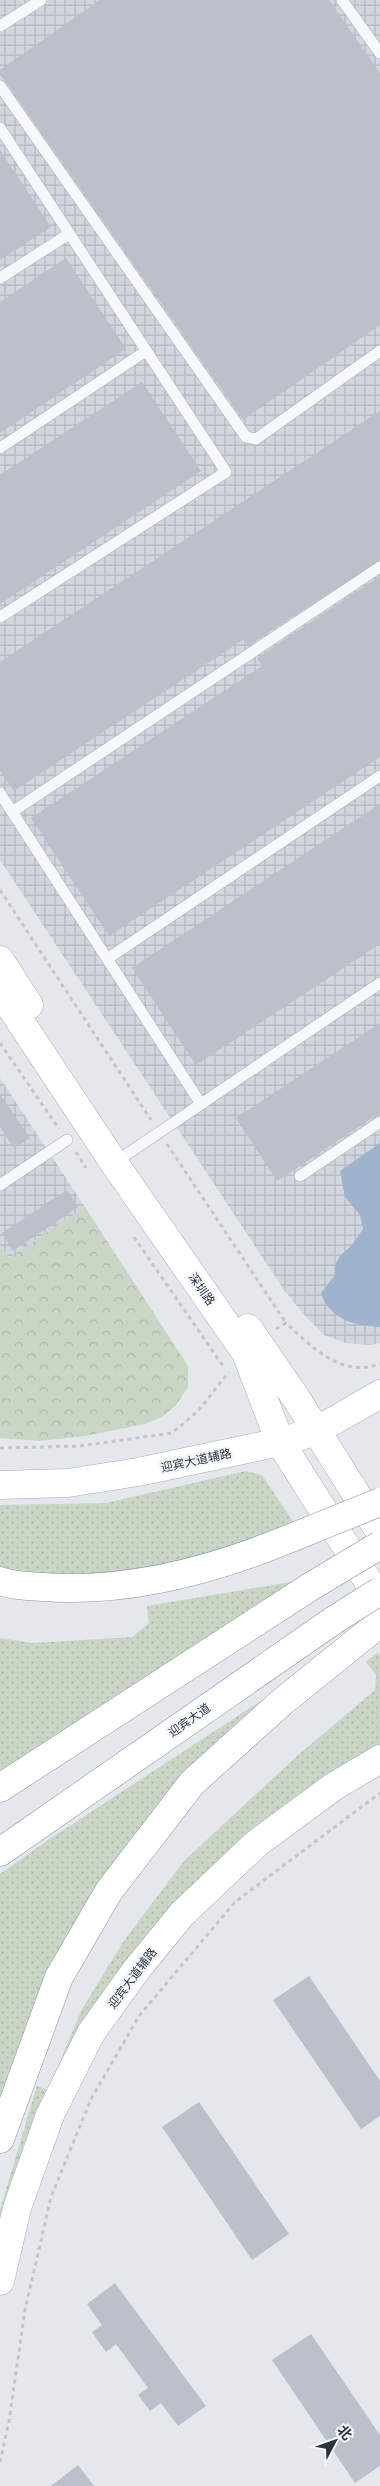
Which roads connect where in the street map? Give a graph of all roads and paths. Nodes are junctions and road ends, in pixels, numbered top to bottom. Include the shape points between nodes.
1 (41, 0) edge
2 (342, 0) edge
3 (0, 26) edge
4 (380, 53) edge
5 (0, 86) edge
6 (0, 128) edge
7 (69, 234) junction
8 (0, 278) edge
9 (146, 350) junction
10 (380, 351) edge
11 (0, 448) edge
12 (380, 567) edge
13 (0, 617) edge
14 (380, 776) edge
15 (0, 793) edge
16 (12, 812) junction
17 (0, 890) edge
18 (107, 959) junction
19 (0, 960) edge
20 (380, 983) edge
21 (0, 991) edge
22 (200, 1104) junction
23 (380, 1122) edge
24 (159, 1132) junction
25 (67, 1140) dead end
26 (120, 1159) junction
27 (300, 1176) dead end
28 (0, 1185) edge
29 (286, 1323) junction
30 (252, 1347) junction
31 (380, 1364) edge
32 (380, 1394) edge
33 (316, 1431) junction
34 (280, 1442) junction
35 (0, 1448) edge
36 (0, 1485) edge
37 (380, 1502) edge
38 (380, 1532) edge
39 (380, 1545) edge
40 (0, 1582) edge
41 (380, 1591) edge
42 (380, 1600) edge
43 (380, 1623) edge
44 (380, 1758) edge
45 (0, 1788) edge
46 (380, 1793) edge
47 (0, 1852) edge
48 (0, 2139) edge
49 (0, 2282) edge
50 (0, 2462) edge

1 - 3 lane
2 - 4 lane
5 - 10 lane via 246,437 256,439
6 - 7 lane
7 - 8 lane
7 - 9 lane
9 - 11 lane
9 - 13 lane via 226,472
12 - 16 lane
14 - 18 lane
15 - 16 lane
16 - 18 lane
17 - 24 path
18 - 22 lane
19 - 26 main road, 深圳路
20 - 22 lane
21 - 26 main road, 深圳路
22 - 24 lane
23 - 27 lane
24 - 26 lane
24 - 29 path
25 - 28 lane
26 - 30 main road, 深圳路
29 - 30 path
29 - 31 path via 321,1354 345,1367
30 - 33 main road, 深圳路
30 - 34 main road, 深圳路
30 - 35 path via 198,1411 172,1432 80,1446
32 - 33 main road, 迎宾大道辅路
33 - 34 main road, 迎宾大道辅路
33 - 38 main road, 深圳路
34 - 36 main road, 迎宾大道辅路 via 68,1483
34 - 42 main road, 深圳路
37 - 40 main road, bridge via 248,1555 140,1583 73,1589
39 - 45 main road, bridge
41 - 47 main road, 迎宾大道, bridge
43 - 48 main road via 282,1702 192,1783 109,1891 58,1977
44 - 49 main road, 迎宾大道辅路 via 333,1787 256,1844 182,1914 132,1977 92,2033 50,2114 17,2208
46 - 50 path via 235,1902 139,2016 91,2099 51,2197 25,2310

